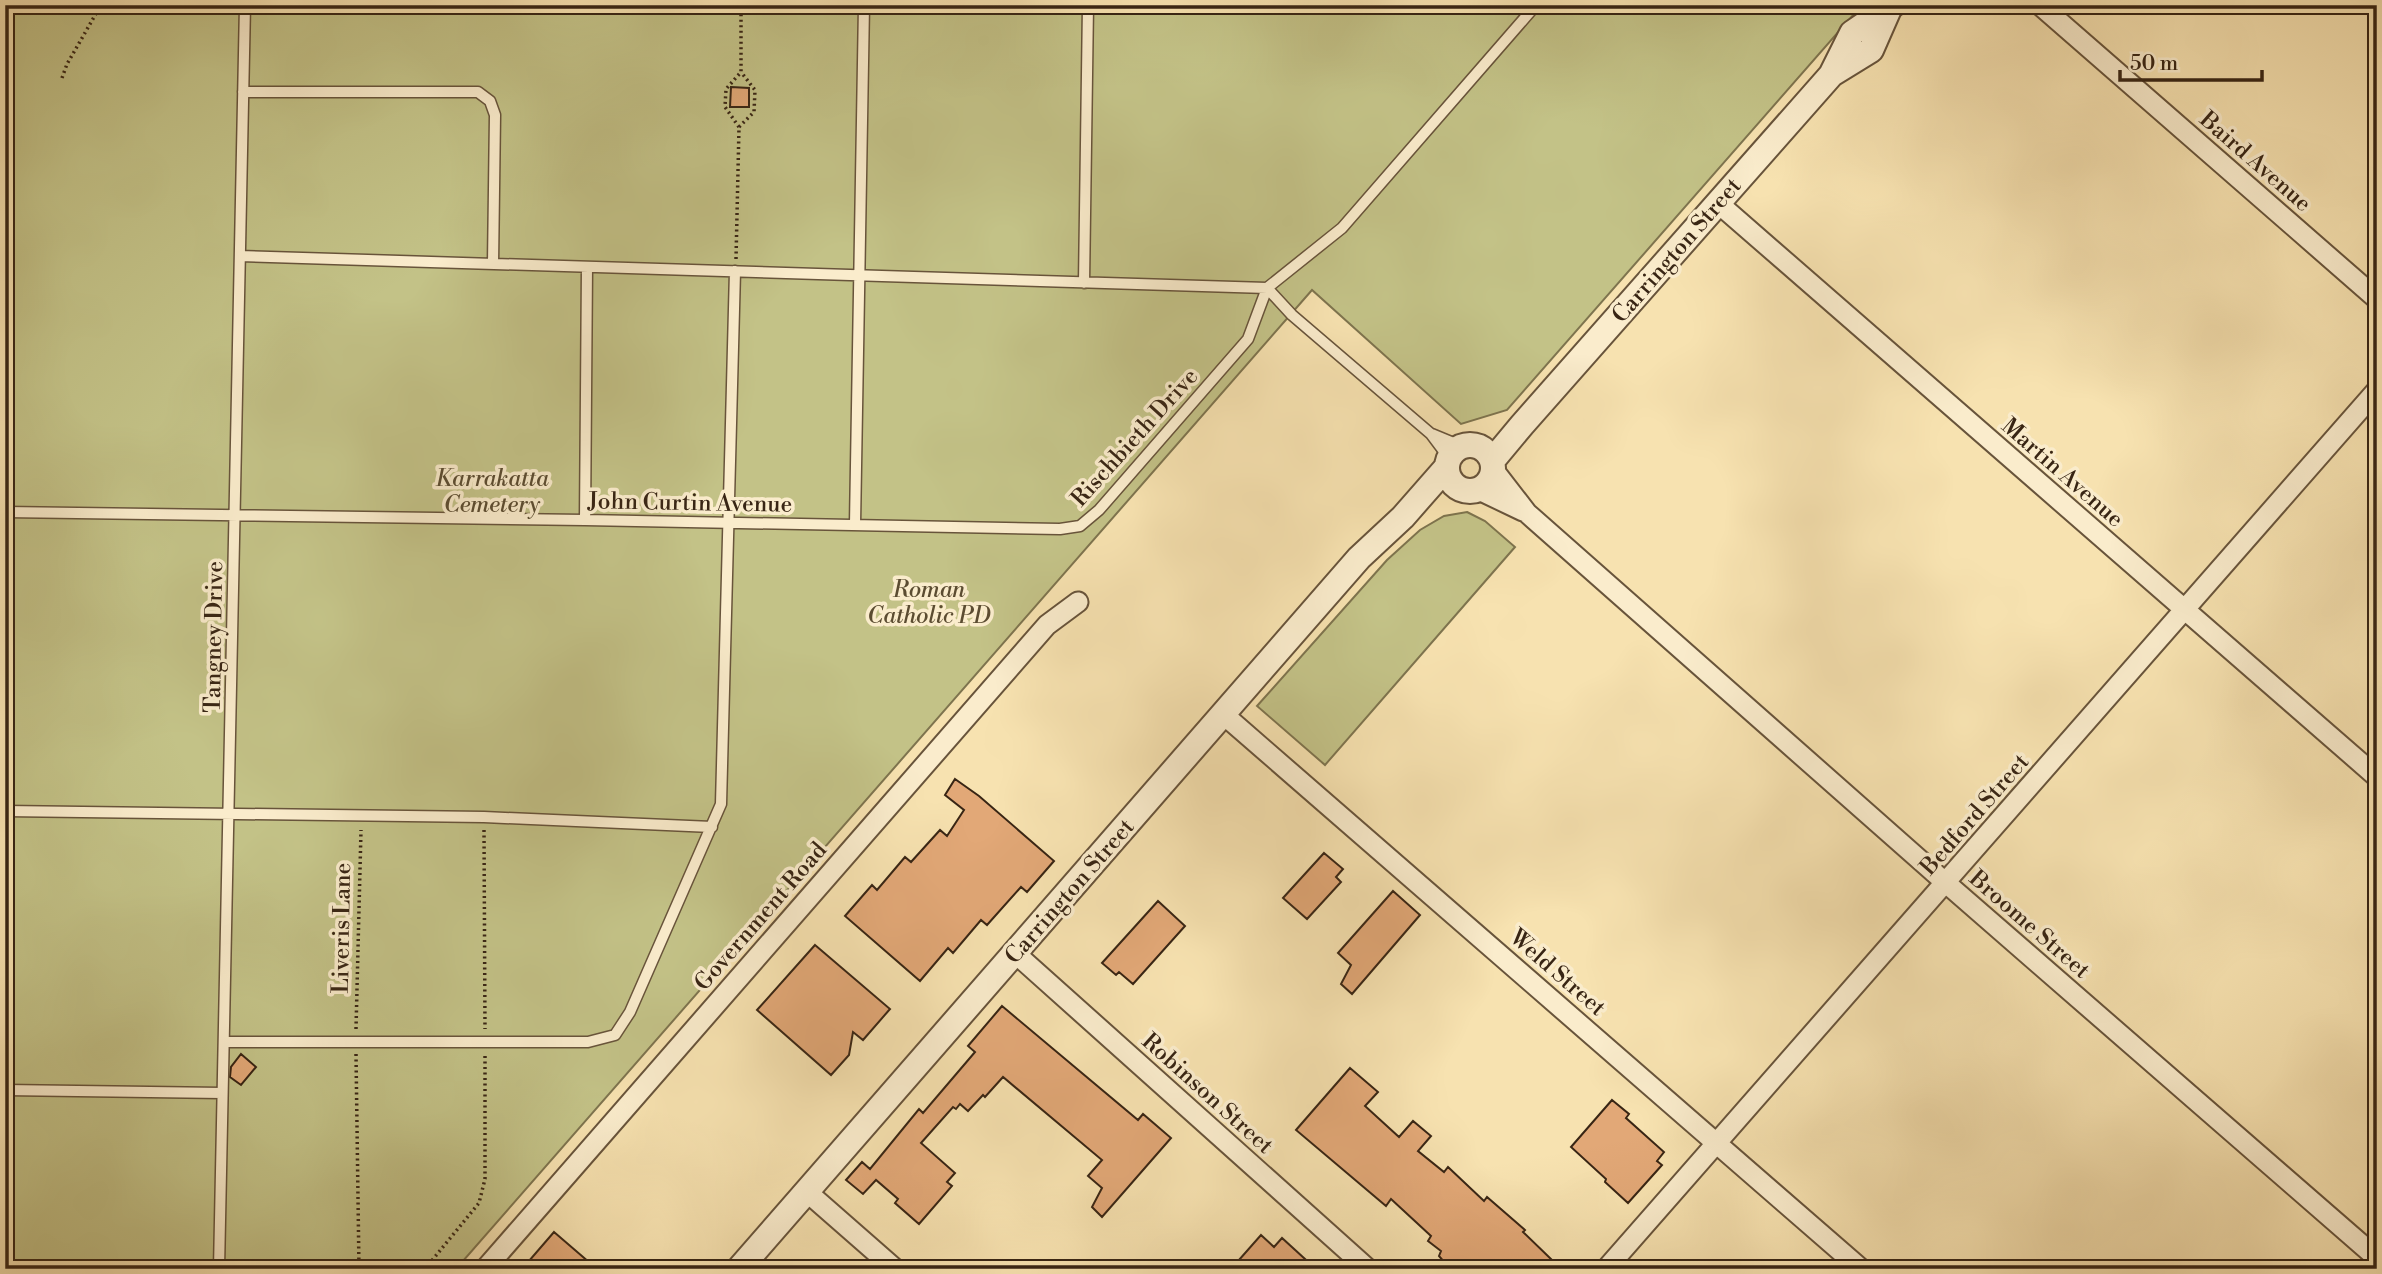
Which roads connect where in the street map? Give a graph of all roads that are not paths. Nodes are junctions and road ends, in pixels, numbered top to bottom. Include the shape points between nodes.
1 (244, 5) edge
2 (864, 5) edge
3 (1088, 5) edge
4 (1450, 5) edge
5 (2040, 5) edge
6 (1535, 6) edge
7 (1891, 7) edge
8 (243, 92) junction
9 (1718, 203) junction
10 (240, 256) junction
11 (493, 264) junction
12 (587, 267) junction
13 (735, 271) junction
14 (859, 275) junction
15 (1084, 283) junction
16 (1267, 288) junction
17 (2377, 299) edge
18 (2377, 390) edge
19 (1431, 433) junction
20 (1470, 466) junction
21 (5, 512) edge
22 (234, 514) junction
23 (584, 520) junction
24 (729, 522) junction
25 (855, 524) junction
26 (1078, 602) dead end
27 (2184, 611) junction
28 (1223, 714) junction
29 (2377, 777) edge
30 (5, 811) edge
31 (228, 814) junction
32 (712, 827) junction
33 (1945, 883) junction
34 (1015, 953) junction
35 (224, 1042) junction
36 (5, 1090) edge
37 (222, 1093) junction
38 (1717, 1141) junction
39 (806, 1191) junction
40 (2377, 1258) edge
41 (219, 1269) edge
42 (485, 1269) edge
43 (739, 1269) edge
44 (895, 1269) edge
45 (1368, 1269) edge
46 (1606, 1269) edge
47 (1861, 1269) edge

1 - 8 lane, Tangney Drive
2 - 14 lane
3 - 15 lane
4 - 6 lane
5 - 17 street, Baird Avenue
6 - 16 lane via 1342,228
7 - 9 street, Carrington Street via 1852,33 1831,75
8 - 10 lane, Tangney Drive
8 - 11 lane via 478,92 490,101 495,115
9 - 20 street, Carrington Street via 1522,425
9 - 27 street, Martin Avenue
10 - 11 lane
10 - 22 lane, Tangney Drive
11 - 12 lane
12 - 13 lane
12 - 23 lane
13 - 14 lane
13 - 24 lane
14 - 15 lane
14 - 25 lane
15 - 16 lane
16 - 19 lane, Broome Street via 1292,315
16 - 25 lane, Rischbieth Drive via 1248,339 1080,526 1060,530
18 - 27 street, Bedford Street
19 - 20 lane, Broome Street
19 - 20 lane, Broome Street
20 - 28 street, Carrington Street via 1359,558
20 - 33 street, Broome Street
21 - 22 lane, John Curtin Avenue
22 - 23 lane, John Curtin Avenue
22 - 31 lane, Tangney Drive
23 - 24 lane, John Curtin Avenue
24 - 25 lane, John Curtin Avenue
24 - 32 lane via 722,804
26 - 42 street, Government Road via 1047,625
27 - 29 street, Martin Avenue
27 - 33 street, Bedford Street
28 - 34 street, Carrington Street
28 - 38 street, Weld Street
30 - 31 lane
31 - 32 lane via 484,817
31 - 35 lane, Tangney Drive
32 - 35 lane via 630,1012 615,1035 587,1042
33 - 38 street, Bedford Street
33 - 40 street, Broome Street
34 - 39 street, Carrington Street
34 - 45 street, Robinson Street
35 - 37 lane, Tangney Drive
36 - 37 lane
37 - 41 lane, Tangney Drive
38 - 46 street, Bedford Street
38 - 47 street, Weld Street
39 - 43 street, Carrington Street
39 - 44 street

